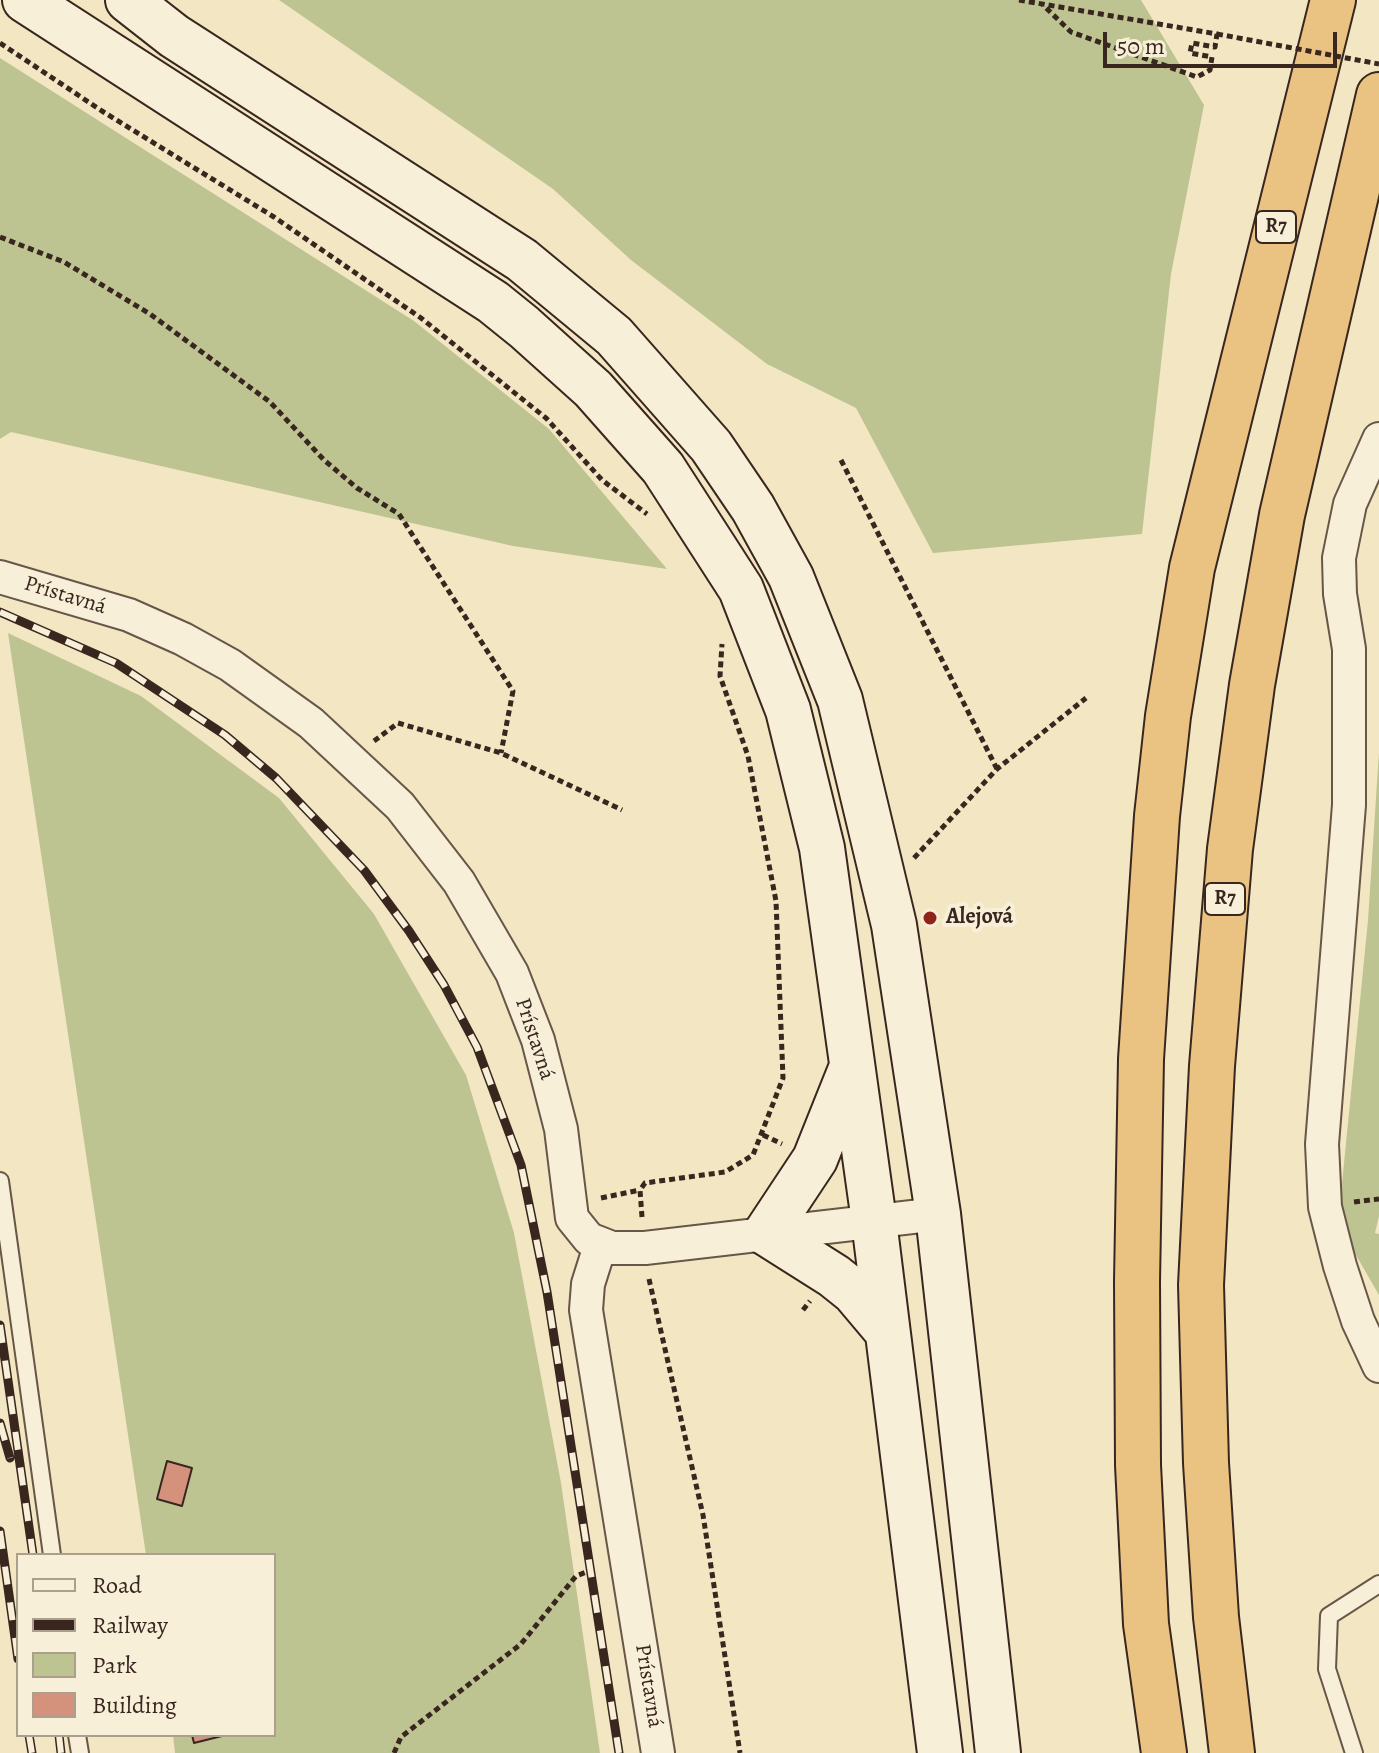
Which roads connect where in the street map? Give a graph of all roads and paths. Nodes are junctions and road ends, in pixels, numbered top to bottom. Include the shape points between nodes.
1 (25, 0) edge
2 (128, 0) edge
3 (1019, 0) edge
4 (1302, 0) edge
5 (1316, 0) edge
6 (1333, 0) edge
7 (1042, 4) junction
8 (1217, 34) junction
9 (0, 43) edge
10 (1379, 64) edge
11 (1313, 79) junction
12 (1379, 95) edge
13 (1379, 179) edge
14 (1348, 224) junction
15 (0, 237) edge
16 (1379, 439) edge
17 (841, 460) dead end
18 (652, 517) dead end
19 (0, 577) edge
20 (722, 637) dead end
21 (1086, 698) dead end
22 (501, 753) junction
23 (352, 758) junction
24 (997, 769) junction
25 (622, 810) dead end
26 (885, 881) junction
27 (851, 1069) junction
28 (0, 1181) edge
29 (640, 1190) junction
30 (569, 1201) junction
31 (938, 1214) junction
32 (874, 1221) junction
33 (766, 1233) junction
34 (600, 1246) junction
35 (645, 1248) junction
36 (886, 1330) junction
37 (1379, 1366) edge
38 (52, 1553) edge
39 (629, 1562) junction
40 (1379, 1584) edge
41 (394, 1753) edge
42 (658, 1753) edge
43 (740, 1753) edge
44 (940, 1753) edge
45 (998, 1753) edge
46 (1164, 1753) edge
47 (1232, 1753) edge
48 (1354, 1753) edge

1 - 27 main road via 493,302 577,373 663,468 741,589 788,710 822,848
2 - 26 main road via 174,36 522,260 614,336 689,417 753,508 818,640 855,750
3 - 7 path
4 - 11 highway
5 - 11 highway
6 - 11 highway, R7
7 - 8 path
7 - 8 path via 1071,32 1197,77 1210,70 1212,57 1190,53 1192,43 1215,47
8 - 10 path, bridge
9 - 18 path via 274,217 421,318 546,418 602,480
11 - 46 highway, R7 via 1192,568 1157,816 1141,1059 1138,1465 1146,1624
12 - 14 highway, R7
13 - 14 highway
14 - 47 highway, R7 via 1282,515 1252,685 1230,849 1212,1066 1201,1285 1206,1463
15 - 22 path via 64,262 150,314 270,402 335,470 399,514 513,691
16 - 37 street via 1350,504 1339,558 1349,649 1349,805 1322,1144 1325,1207 1340,1266
17 - 24 path
19 - 23 street, Prístavná via 129,615 183,639 279,699
20 - 29 path via 720,676 748,756 776,901 783,1078 753,1155 725,1172 645,1183
21 - 24 path
22 - 23 path via 398,723
22 - 25 path
23 - 30 street, Prístavná via 431,844 487,925 512,973 553,1099
24 - 26 path via 906,867
26 - 31 main road
27 - 32 main road
27 - 33 main road via 815,1159
28 - 38 lane
29 - 30 path
29 - 35 path
30 - 34 street, Prístavná via 579,1230
31 - 32 street
31 - 45 main road
32 - 33 street
32 - 36 main road
33 - 35 street
33 - 36 main road via 844,1284
34 - 35 street
34 - 39 street, Prístavná via 586,1310
35 - 43 path via 703,1515
36 - 44 main road
39 - 41 path via 576,1576 521,1644 401,1737
39 - 42 street, Prístavná
40 - 48 lane via 1329,1616 1327,1669

